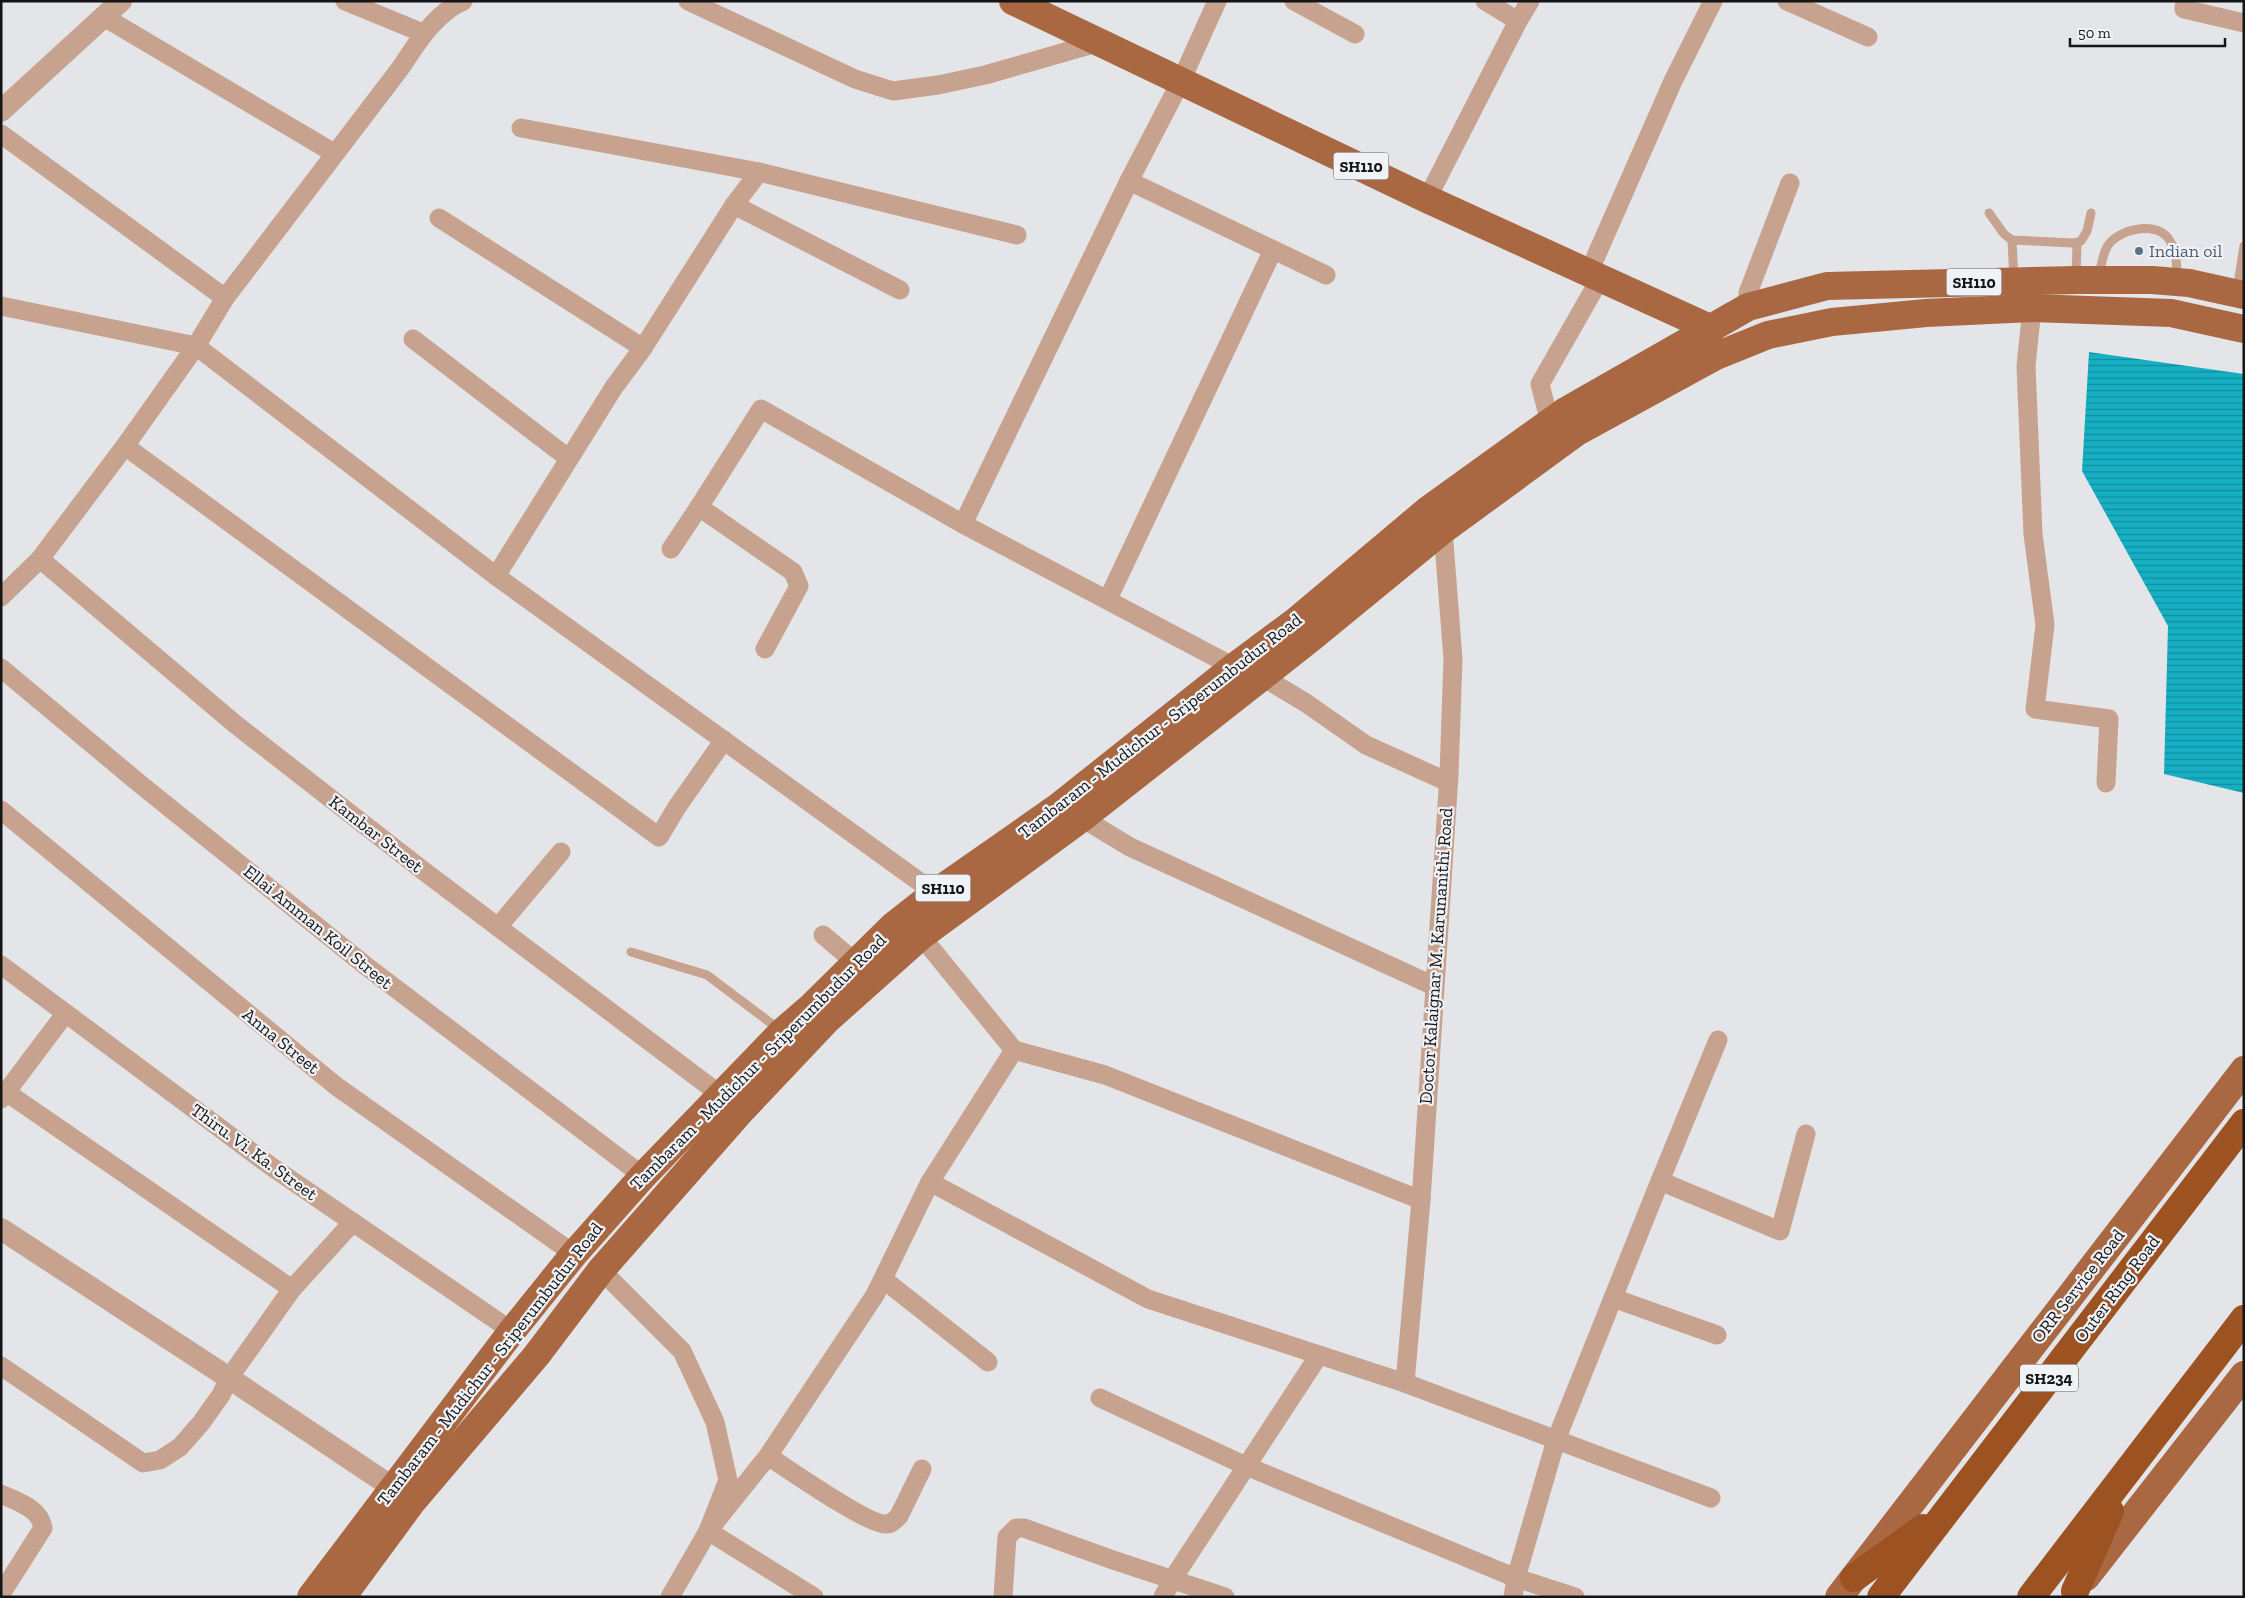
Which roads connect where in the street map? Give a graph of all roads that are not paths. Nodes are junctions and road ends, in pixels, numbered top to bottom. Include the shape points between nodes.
1 (121, 1) edge
2 (345, 1) edge
3 (463, 1) edge
4 (688, 1) edge
5 (1216, 1) edge
6 (1294, 1) edge
7 (1485, 1) edge
8 (1530, 1) edge
9 (1713, 1) edge
10 (1787, 1) edge
11 (2185, 1) edge
12 (1020, 3) edge
13 (104, 17) junction
14 (1518, 21) junction
15 (2244, 23) edge
16 (423, 33) junction
17 (1355, 34) dead end
18 (1868, 37) dead end
19 (1100, 42) junction
20 (1181, 81) junction
21 (1, 111) edge
22 (521, 128) dead end
23 (1, 134) edge
24 (334, 153) junction
25 (759, 172) junction
26 (1129, 181) junction
27 (1790, 183) dead end
28 (1427, 199) junction
29 (734, 205) junction
30 (1989, 213) dead end
31 (2091, 213) dead end
32 (439, 218) dead end
33 (1017, 235) dead end
34 (2012, 240) junction
35 (2077, 243) junction
36 (2244, 246) edge
37 (1273, 250) junction
38 (1595, 274) junction
39 (1326, 275) dead end
40 (2087, 279) junction
41 (2014, 282) junction
42 (2177, 282) junction
43 (900, 290) dead end
44 (2240, 293) edge
45 (225, 298) junction
46 (1, 306) edge
47 (1748, 307) junction
48 (2032, 308) junction
49 (1712, 329) junction
50 (2244, 329) edge
51 (413, 339) dead end
52 (196, 346) junction
53 (643, 348) junction
54 (1716, 356) junction
55 (1550, 422) junction
56 (125, 446) junction
57 (568, 458) junction
58 (699, 507) junction
59 (1436, 519) junction
60 (963, 524) junction
61 (671, 549) dead end
62 (40, 559) junction
63 (496, 576) junction
64 (1, 597) edge
65 (1108, 599) junction
66 (765, 649) dead end
67 (1234, 667) junction
68 (1, 668) edge
69 (1261, 676) junction
70 (724, 740) junction
71 (1448, 782) junction
72 (2106, 783) dead end
73 (1, 810) edge
74 (1082, 818) junction
75 (561, 852) dead end
76 (935, 893) junction
77 (498, 927) junction
78 (823, 935) dead end
79 (921, 936) junction
80 (631, 952) dead end
81 (855, 962) junction
82 (1, 965) edge
83 (1434, 986) junction
84 (65, 1014) junction
85 (782, 1032) junction
86 (1718, 1040) dead end
87 (1014, 1050) junction
88 (2244, 1070) edge
89 (3, 1096) edge
90 (722, 1096) junction
91 (2244, 1123) edge
92 (1806, 1134) dead end
93 (643, 1176) junction
94 (1660, 1181) junction
95 (930, 1182) junction
96 (1421, 1200) junction
97 (353, 1222) junction
98 (1, 1229) edge
99 (574, 1254) junction
100 (601, 1270) junction
101 (883, 1279) junction
102 (292, 1289) junction
103 (1613, 1298) junction
104 (2244, 1319) edge
105 (512, 1330) junction
106 (1716, 1335) dead end
107 (1320, 1355) junction
108 (988, 1362) dead end
109 (1, 1366) edge
110 (2244, 1375) edge
111 (229, 1378) junction
112 (1405, 1383) junction
113 (1100, 1398) dead end
114 (1556, 1440) junction
115 (768, 1456) junction
116 (1246, 1466) junction
117 (922, 1469) dead end
118 (2127, 1471) junction
119 (392, 1488) junction
120 (1, 1494) edge
121 (1711, 1498) dead end
122 (1948, 1510) junction
123 (708, 1531) junction
124 (1516, 1578) junction
125 (1172, 1580) junction
126 (1846, 1587) edge
127 (1, 1594) edge
128 (2073, 1594) edge
129 (311, 1597) edge
130 (342, 1597) edge
131 (670, 1597) edge
132 (814, 1597) edge
133 (1003, 1597) edge
134 (1163, 1597) edge
135 (1225, 1597) edge
136 (1513, 1597) edge
137 (1575, 1597) edge
138 (1881, 1597) edge
139 (2031, 1597) edge

1 - 13 street
2 - 16 street
3 - 16 street
4 - 19 street via 855,79 893,91 985,75
5 - 20 street
6 - 17 street
7 - 14 street
8 - 14 street
9 - 38 street via 1673,81
10 - 18 street
11 - 15 street via 2184,9
12 - 19 main road, SH110
13 - 21 street
13 - 24 street
14 - 28 street
16 - 24 street via 399,70
19 - 20 main road, SH110
20 - 26 street
20 - 28 main road, SH110
22 - 25 street
23 - 45 street
24 - 45 street
25 - 29 street
25 - 33 street
26 - 37 street
26 - 60 street
27 - 47 street via 1748,293
28 - 38 main road, SH110
29 - 43 street
29 - 53 street
30 - 34 lane
31 - 35 lane via 2088,231
32 - 53 street
34 - 35 lane
34 - 41 lane
35 - 40 lane
36 - 44 lane
37 - 39 street
37 - 65 street
38 - 49 main road, SH110
38 - 55 street via 1540,384
40 - 41 main road, Tambaram - Mudichur - Sriperumbudur Road / SH110
40 - 42 main road, Tambaram - Mudichur - Sriperumbudur Road / SH110
40 - 42 lane via 2117,236 2129,230 2145,230 2160,231 2169,239 2176,259
41 - 47 main road, Tambaram - Mudichur - Sriperumbudur Road / SH110 via 1827,286
42 - 44 main road, Tambaram - Mudichur - Sriperumbudur Road / SH110
45 - 52 street
46 - 52 street
47 - 49 main road, Tambaram - Mudichur - Sriperumbudur Road / SH110
48 - 50 main road, Tambaram - Mudichur - Sriperumbudur Road / SH110 via 2171,313
48 - 54 main road, Tambaram - Mudichur - Sriperumbudur Road / SH110 via 1832,322 1768,335
48 - 72 street via 2027,376 2034,534 2045,625 2036,709 2109,719
49 - 54 main road
49 - 55 main road, Tambaram - Mudichur - Sriperumbudur Road / SH110
51 - 57 street
52 - 56 street
52 - 63 street
53 - 57 street
54 - 59 main road, Tambaram - Mudichur - Sriperumbudur Road / SH110 via 1577,432
55 - 59 main road, Tambaram - Mudichur - Sriperumbudur Road / SH110
56 - 62 street
56 - 70 street via 659,837
57 - 63 street
58 - 60 street via 761,409
58 - 61 street
58 - 66 street via 792,572 799,586
59 - 67 main road, Tambaram - Mudichur - Sriperumbudur Road / SH110
59 - 69 main road, Tambaram - Mudichur - Sriperumbudur Road / SH110
59 - 71 street, Doctor Kalaignar M. Karunanithi Road via 1453,659
60 - 65 street
62 - 64 street
62 - 77 street, Kambar Street via 235,724
63 - 70 street
65 - 67 street
67 - 76 main road, Tambaram - Mudichur - Sriperumbudur Road / SH110 via 1058,807
68 - 93 street, Ellai Amman Koil Street via 366,966
69 - 71 street via 1366,745
69 - 74 main road, Tambaram - Mudichur - Sriperumbudur Road / SH110
70 - 76 street
71 - 83 street, Doctor Kalaignar M. Karunanithi Road
73 - 99 street, Anna Street via 336,1086
74 - 79 main road, Tambaram - Mudichur - Sriperumbudur Road / SH110
74 - 83 street via 1130,847
75 - 77 street
76 - 81 main road, Tambaram - Mudichur - Sriperumbudur Road / SH110
77 - 90 street, Kambar Street
78 - 81 street
79 - 87 street
79 - 100 main road, Tambaram - Mudichur - Sriperumbudur Road / SH110 via 828,1019 740,1112
80 - 85 lane via 707,975
81 - 85 main road, Tambaram - Mudichur - Sriperumbudur Road / SH110
82 - 84 street, Thiru. Vi. Ka. Street
83 - 96 street, Doctor Kalaignar M. Karunanithi Road
84 - 89 street
84 - 97 street, Thiru. Vi. Ka. Street via 272,1167
85 - 90 main road, Tambaram - Mudichur - Sriperumbudur Road / SH110
86 - 94 street
87 - 95 street
87 - 96 street via 1106,1075
88 - 126 main road, ORR Service Road
89 - 102 street
90 - 93 main road, Tambaram - Mudichur - Sriperumbudur Road / SH110
91 - 122 highway, Outer Ring Road / SH234
92 - 94 street via 1780,1231
93 - 99 main road, Tambaram - Mudichur - Sriperumbudur Road / SH110
94 - 103 street
95 - 101 street
95 - 107 street via 1148,1299
96 - 112 street, Doctor Kalaignar M. Karunanithi Road
97 - 102 street
97 - 105 street, Thiru. Vi. Ka. Street
98 - 111 street
99 - 100 main road
99 - 105 main road, Tambaram - Mudichur - Sriperumbudur Road / SH110
100 - 123 street via 682,1351 715,1422 728,1480
100 - 130 main road, Tambaram - Mudichur - Sriperumbudur Road / SH110 via 536,1356 412,1502
101 - 108 street
101 - 115 street
102 - 111 street
103 - 106 street
103 - 114 street
104 - 118 highway
105 - 119 main road, Tambaram - Mudichur - Sriperumbudur Road / SH110
107 - 112 street
107 - 116 street
109 - 111 street via 143,1463 160,1460 180,1447 221,1395
110 - 128 main road
111 - 119 street
112 - 114 street
113 - 116 street
114 - 121 street
114 - 124 street
115 - 117 street via 864,1516 886,1524 899,1516
115 - 123 street
116 - 124 street
116 - 125 street
118 - 128 highway
118 - 139 highway
119 - 129 main road, Tambaram - Mudichur - Sriperumbudur Road / SH110
120 - 127 street via 35,1512 42,1519 43,1528
122 - 126 highway
122 - 138 highway, Outer Ring Road / SH234
123 - 131 street
123 - 132 street
124 - 136 street
124 - 137 street
125 - 133 street via 1024,1528 1016,1528 1007,1537
125 - 134 street
125 - 135 street

